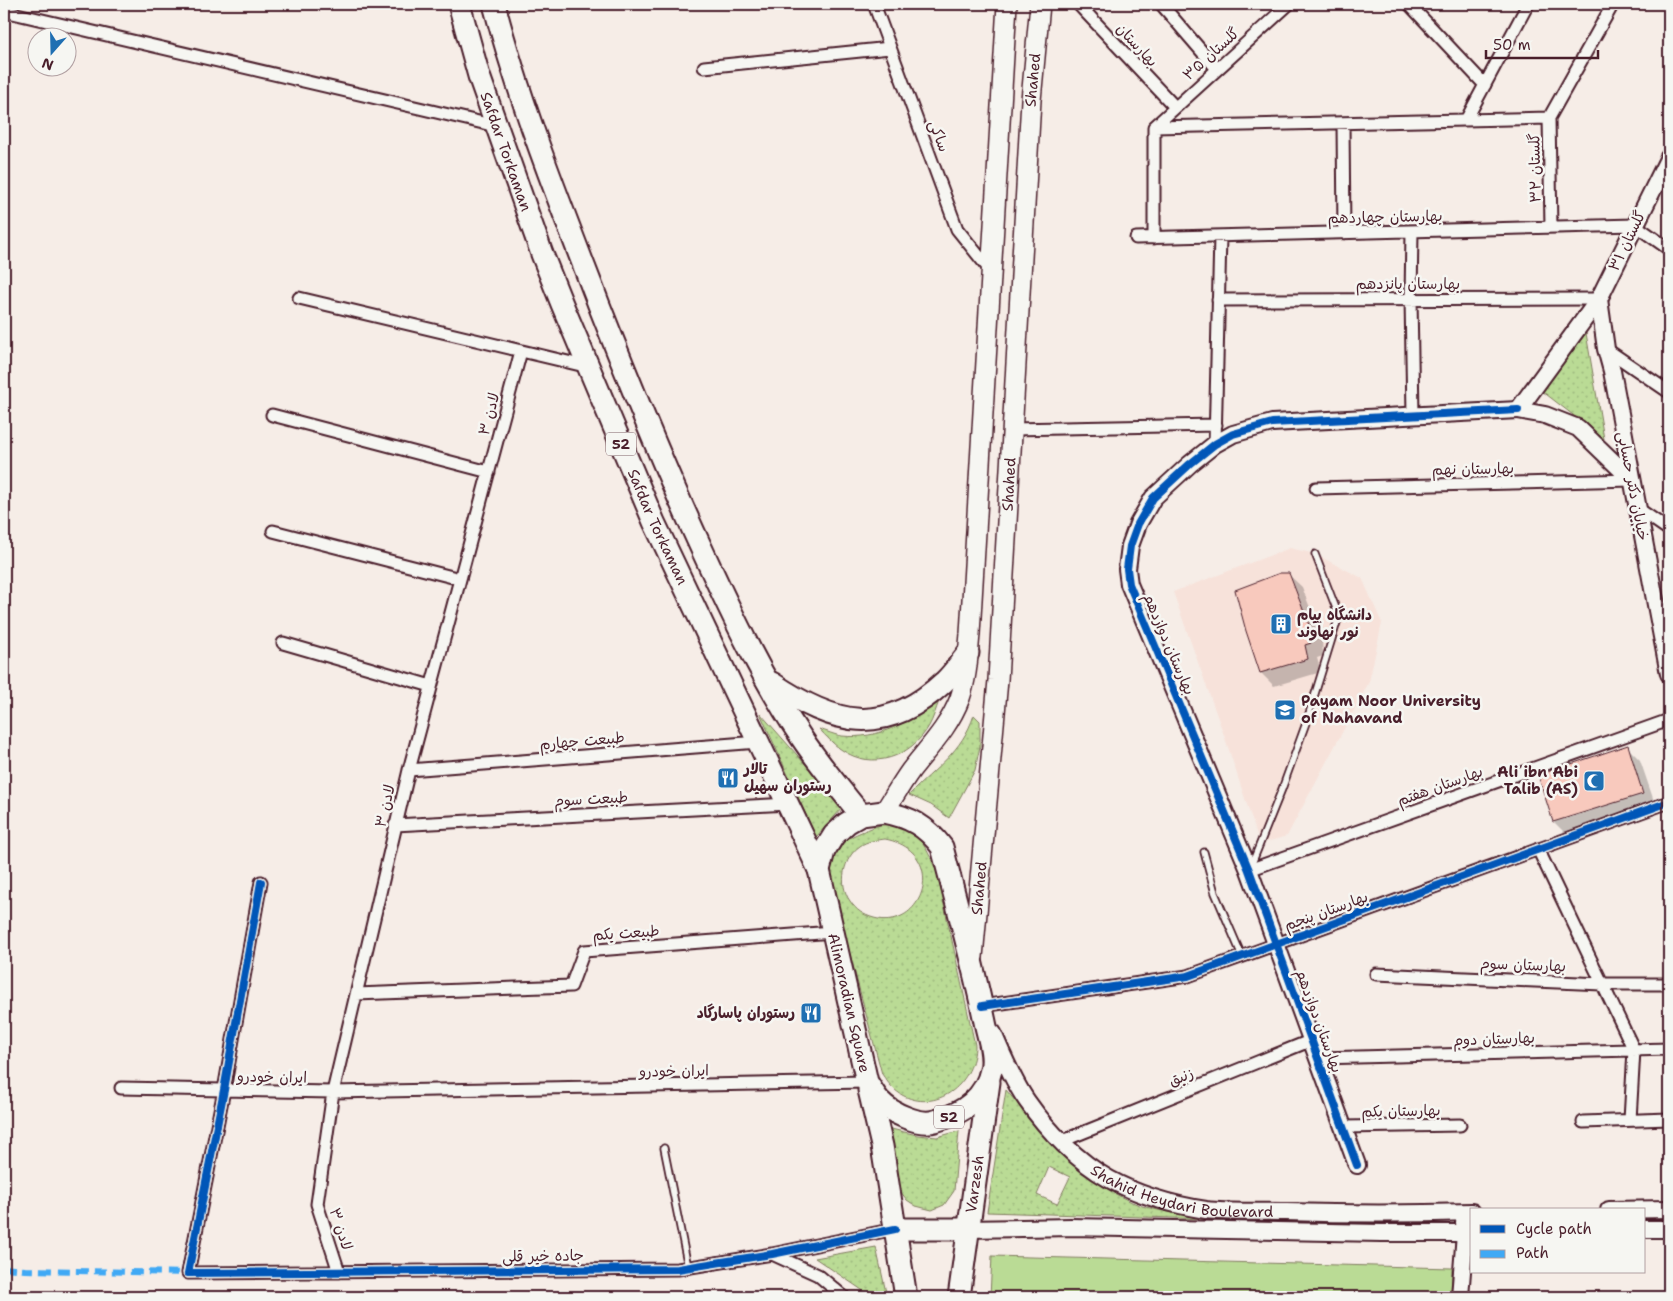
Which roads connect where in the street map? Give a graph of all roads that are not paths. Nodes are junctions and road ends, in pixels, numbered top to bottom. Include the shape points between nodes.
1 (459, 4) edge
2 (494, 4) edge
3 (874, 4) edge
4 (1007, 4) edge
5 (1040, 4) edge
6 (1078, 4) edge
7 (1161, 4) edge
8 (1290, 4) edge
9 (1409, 4) edge
10 (1528, 4) edge
11 (1613, 4) edge
12 (4, 11) edge
13 (890, 48) junction
14 (704, 66) dead end
15 (1218, 69) junction
16 (1485, 85) junction
17 (1175, 108) junction
18 (1549, 118) junction
19 (1466, 120) junction
20 (1343, 123) junction
21 (496, 126) junction
22 (1154, 127) junction
23 (1669, 157) edge
24 (1635, 225) junction
25 (1551, 227) junction
26 (1412, 231) junction
27 (1344, 233) junction
28 (1220, 236) junction
29 (1136, 238) dead end
30 (1154, 238) junction
31 (1669, 249) edge
32 (990, 270) junction
33 (299, 298) dead end
34 (1411, 299) junction
35 (1598, 299) junction
36 (1218, 300) junction
37 (1606, 349) junction
38 (521, 351) junction
39 (589, 367) junction
40 (1669, 392) edge
41 (1518, 410) junction
42 (272, 415) dead end
43 (1413, 415) junction
44 (1216, 425) junction
45 (1012, 429) junction
46 (1215, 444) junction
47 (489, 472) junction
48 (1632, 480) junction
49 (1316, 488) dead end
50 (1637, 508) junction
51 (1669, 530) edge
52 (273, 531) dead end
53 (1315, 554) dead end
54 (460, 579) junction
55 (283, 643) dead end
56 (968, 653) junction
57 (1669, 674) edge
58 (766, 679) junction
59 (431, 686) junction
60 (1669, 720) edge
61 (758, 742) junction
62 (408, 770) junction
63 (1669, 802) edge
64 (788, 804) junction
65 (884, 812) junction
66 (861, 816) junction
67 (395, 825) junction
68 (1538, 850) junction
69 (1204, 852) dead end
70 (819, 870) junction
71 (1249, 870) junction
72 (260, 882) dead end
73 (833, 932) junction
74 (1276, 944) junction
75 (1242, 956) junction
76 (972, 966) junction
77 (1376, 974) dead end
78 (1602, 984) junction
79 (1669, 984) edge
80 (356, 994) junction
81 (982, 1006) junction
82 (1312, 1040) junction
83 (1669, 1049) edge
84 (1634, 1050) junction
85 (1319, 1058) junction
86 (991, 1072) junction
87 (867, 1082) junction
88 (121, 1088) dead end
89 (224, 1090) junction
90 (333, 1092) junction
91 (1669, 1119) edge
92 (1630, 1120) junction
93 (1583, 1122) dead end
94 (1460, 1125) dead end
95 (1344, 1127) junction
96 (1062, 1141) junction
97 (664, 1148) dead end
98 (1357, 1165) dead end
99 (1646, 1209) edge
100 (1669, 1209) edge
101 (1467, 1212) edge
102 (896, 1229) junction
103 (967, 1229) junction
104 (1646, 1229) edge
105 (1669, 1229) edge
106 (1468, 1233) edge
107 (772, 1254) junction
108 (688, 1267) junction
109 (339, 1272) junction
110 (844, 1297) edge
111 (906, 1297) edge
112 (959, 1297) edge
113 (1460, 1297) edge

1 - 21 highway, Safdar Torkaman / 52 via 478,76
2 - 58 highway, Safdar Torkaman / 52 via 552,182 650,433 728,606
3 - 13 street, ساکی
4 - 32 main road, Shahed
5 - 45 main road, Shahed via 1031,100
6 - 17 street, بهارستان
7 - 15 street
8 - 15 street, گلستان ۳۵
9 - 16 street
10 - 16 street
11 - 18 street, گلستان ۳۲
12 - 21 street
13 - 14 street
13 - 32 street, ساکی via 957,229
15 - 17 street, گلستان ۳۵
16 - 19 street
17 - 22 street, گلستان ۳۵
18 - 19 street
18 - 25 street, گلستان ۳۲
19 - 20 street
20 - 22 street
20 - 27 street
21 - 39 highway, Safdar Torkaman / 52 via 542,254
22 - 30 street
23 - 24 street, گلستان ۳۱
24 - 25 street, بهارستان چهاردهم
24 - 31 street
24 - 35 street, گلستان ۳۱
25 - 26 street, بهارستان چهاردهم
26 - 27 street, بهارستان چهاردهم
26 - 34 street
27 - 28 street, بهارستان چهاردهم
28 - 30 street, بهارستان چهاردهم
28 - 36 street
29 - 30 street, بهارستان چهاردهم
32 - 56 main road, Shahed
33 - 38 street
34 - 35 street, بهارستان پانزدهم
34 - 36 street, بهارستان پانزدهم
34 - 43 street
35 - 37 street, خیابان دکتر حسابی
35 - 41 street, گلستان ۳۱
36 - 44 street
37 - 40 street
37 - 48 street, خیابان دکتر حسابی
38 - 39 street
38 - 47 street, لادن ۳
39 - 61 highway, Safdar Torkaman / 52 via 654,522
41 - 43 street, بهارستان دوازدهم
41 - 48 street, بهارستان دوازدهم via 1545,415 1578,428
42 - 47 street
43 - 46 street, بهارستان دوازدهم via 1272,423 1233,434
44 - 45 street
44 - 46 street
45 - 76 main road, Shahed via 998,680
46 - 71 street, بهارستان دوازدهم via 1152,498 1133,536 1127,569 1135,600
47 - 54 street, لادن ۳
48 - 49 street, بهارستان نهم
48 - 50 street, خیابان دکتر حسابی
50 - 51 street
50 - 57 street, خیابان دکتر حسابی
52 - 54 street
53 - 71 lane via 1340,616 1303,731
54 - 59 street, لادن ۳
55 - 59 street
56 - 58 highway via 945,682 919,703 899,714 869,720 822,712 798,701
56 - 65 main road, Shahed via 960,697 951,719 911,770
58 - 66 highway, Safdar Torkaman / 52 via 802,738
59 - 62 street, لادن ۳
60 - 71 street, بهارستان هفتم
61 - 62 street, طبیعت چهارم
61 - 64 highway, Safdar Torkaman / 52
62 - 67 street, لادن ۳
63 - 68 street, بهارستان پنجم
64 - 67 street, طبیعت سوم
64 - 70 highway, Safdar Torkaman / 52
65 - 66 highway, Alimoradian Square / 52
65 - 76 highway, Alimoradian Square / 52 via 920,824 942,847
66 - 70 highway, Alimoradian Square / 52 via 834,835 824,851
67 - 80 street, لادن ۳
68 - 74 street, بهارستان پنجم
68 - 78 street
69 - 75 lane via 1215,893
70 - 73 highway, Alimoradian Square / 52
71 - 74 street, بهارستان دوازدهم
72 - 89 street
73 - 80 street, طبیعت یکم via 584,951 571,986
73 - 87 highway, Alimoradian Square / 52
74 - 75 street, بهارستان پنجم
74 - 82 street, بهارستان دوازدهم
75 - 81 street, بهارستان پنجم via 1188,976
76 - 81 highway, Alimoradian Square / 52
77 - 78 street, بهارستان سوم
78 - 79 street, بهارستان سوم
78 - 84 street
80 - 90 street, لادن ۳
81 - 86 highway, Alimoradian Square / 52 via 993,1060
81 - 96 street, Shahid Heydari Boulevard via 1009,1070 1027,1101
82 - 85 street, بهارستان دوازدهم
82 - 96 street, زنبق
83 - 84 street, بهارستان دوم
84 - 85 street, بهارستان دوم
84 - 92 street
85 - 95 street, بهارستان دوازدهم
86 - 87 highway, Alimoradian Square / 52 via 969,1107 951,1117 931,1122 909,1119 890,1110
86 - 103 highway, Varzesh / 52
87 - 90 street, ایران خودرو
87 - 102 highway, 52
88 - 89 street, ایران خودرو
89 - 90 street, ایران خودرو
89 - 109 street, جاده خیر قلی via 188,1273
90 - 109 street, لادن ۳ via 317,1204
91 - 92 street
92 - 93 street
94 - 95 street, بهارستان یکم
95 - 98 street, بهارستان دوازدهم
96 - 101 street, Shahid Heydari Boulevard via 1109,1179 1165,1201 1199,1208 1376,1214
97 - 108 lane
99 - 100 street
101 - 106 street
102 - 103 highway
102 - 107 street, جاده خیر قلی
102 - 111 highway, 52
103 - 106 street, Shahid Heydari Boulevard via 1071,1227
103 - 112 highway, Varzesh / 52
104 - 105 street
106 - 113 street
107 - 108 street, جاده خیر قلی
107 - 110 street via 818,1275
108 - 109 street, جاده خیر قلی

